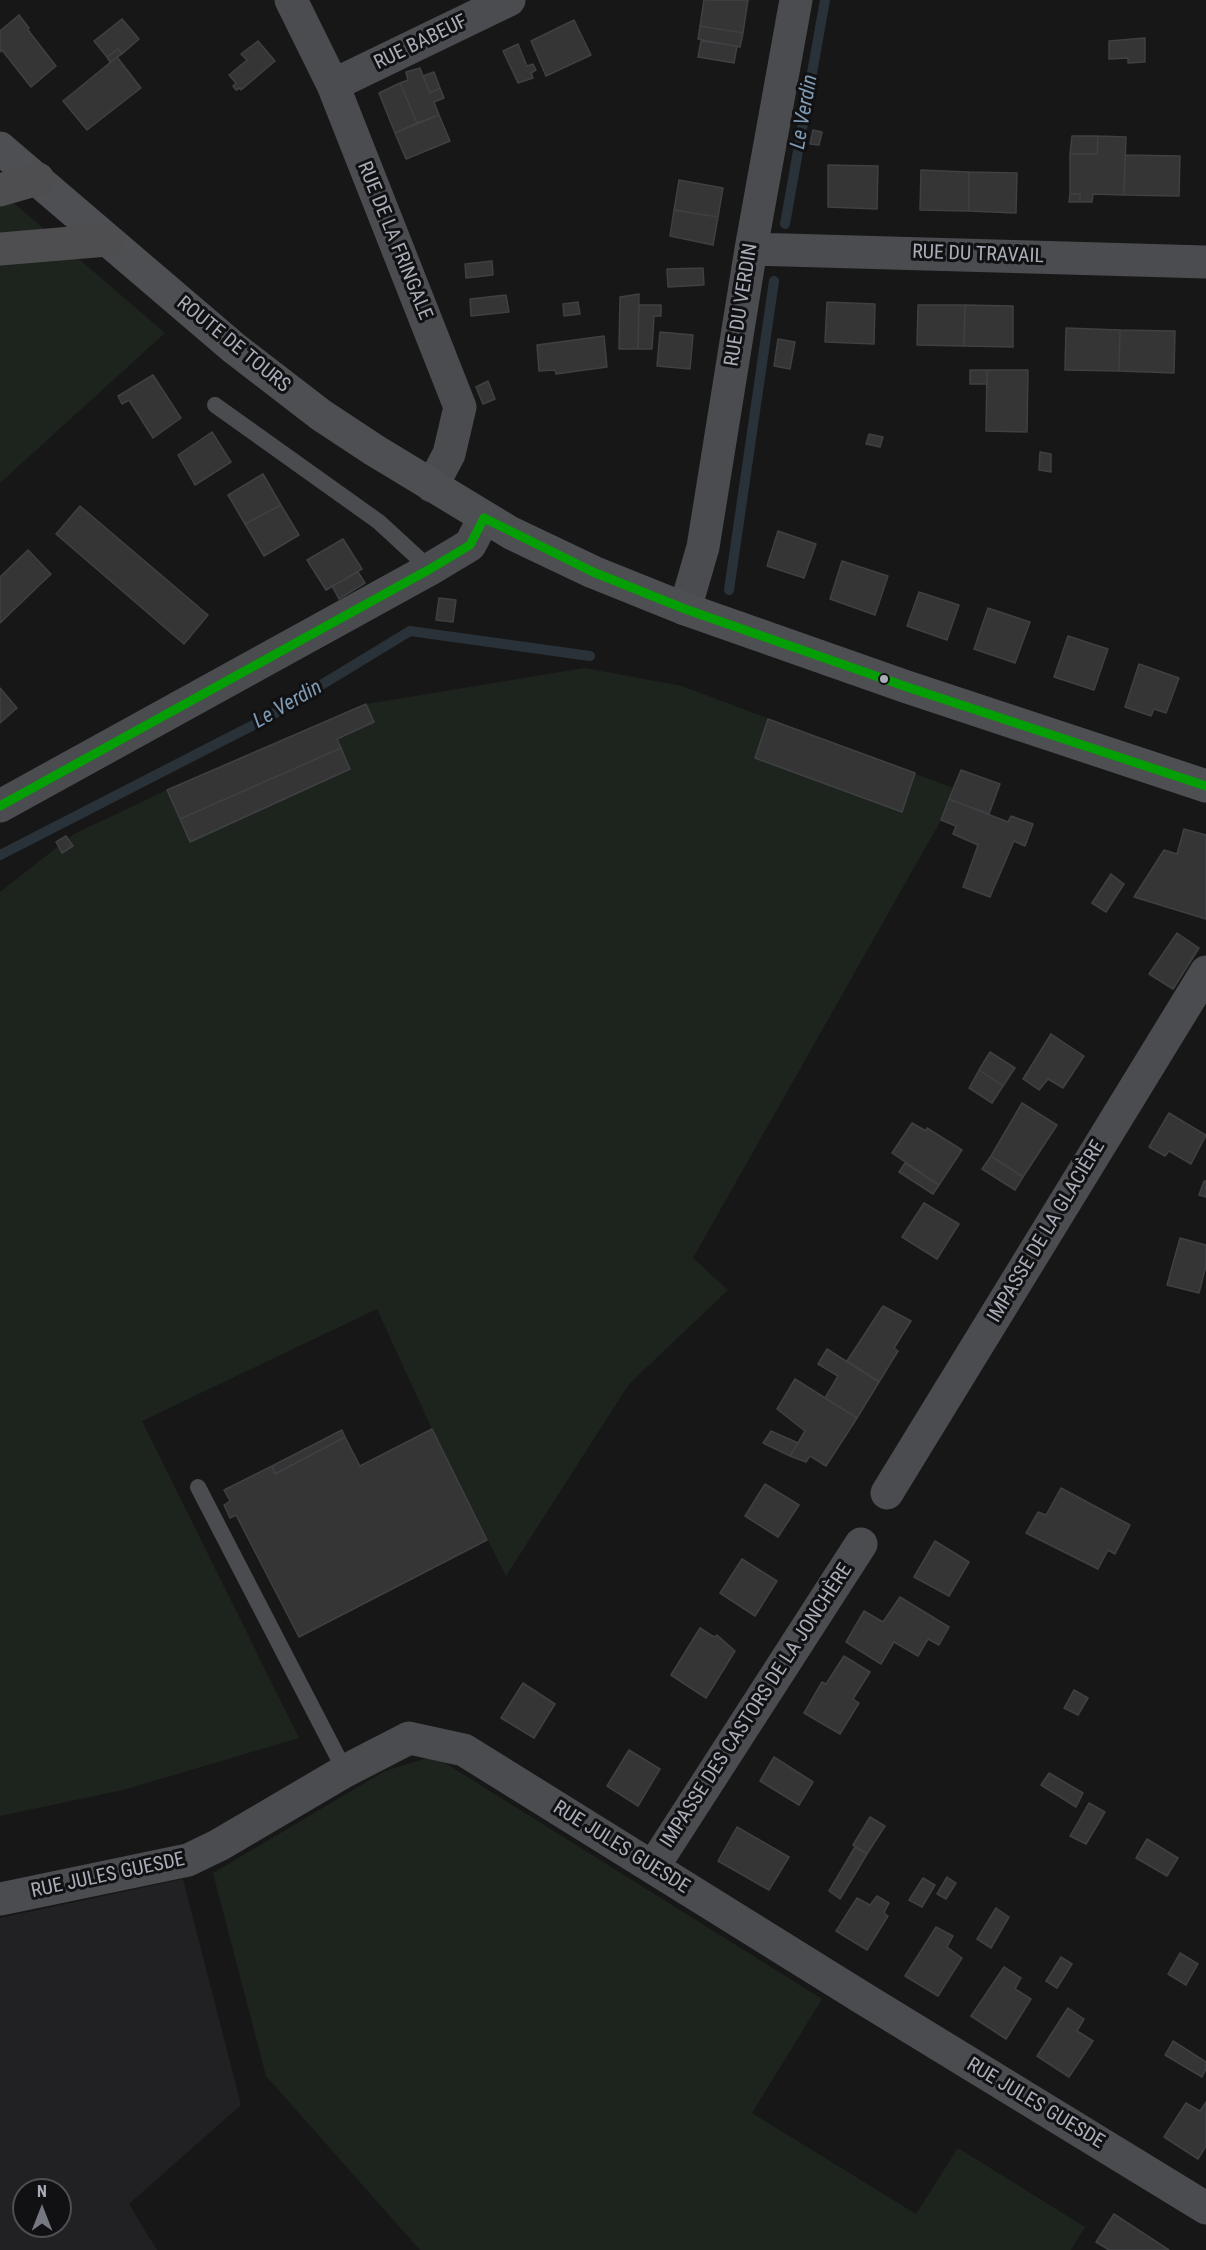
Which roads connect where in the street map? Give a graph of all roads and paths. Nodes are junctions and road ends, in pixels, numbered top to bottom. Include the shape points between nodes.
1 (291, 0) edge
2 (509, 0) edge
3 (796, 0) edge
4 (333, 85) junction
5 (0, 148) edge
6 (38, 179) junction
7 (0, 190) edge
8 (107, 240) junction
9 (0, 249) edge
10 (751, 249) junction
11 (1206, 262) edge
12 (215, 405) dead end
13 (432, 486) junction
14 (484, 519) junction
15 (430, 569) junction
16 (685, 609) junction
17 (1206, 786) edge
18 (0, 806) edge
19 (1206, 972) edge
20 (198, 1487) dead end
21 (887, 1493) dead end
22 (861, 1544) dead end
23 (345, 1771) junction
24 (653, 1868) junction
25 (0, 1899) edge
26 (1206, 2208) edge

1 - 4 street, RUE DE LA FRINGALE
2 - 4 street, RUE BABEUF
3 - 10 street, RUE DU VERDIN
4 - 13 street, RUE DE LA FRINGALE via 460,407 449,454
5 - 6 main road, ROUTE DE TOURS
6 - 7 highway
6 - 8 main road, ROUTE DE TOURS
8 - 9 highway
8 - 13 main road, ROUTE DE TOURS via 274,379 330,421
10 - 11 street, RUE DU TRAVAIL
10 - 16 street, RUE DU VERDIN via 704,548
12 - 15 lane via 379,522
13 - 14 main road, ROUTE DE TOURS
14 - 15 street via 470,545
14 - 16 main road, ROUTE DE TOURS via 593,572
15 - 18 street
16 - 17 main road, ROUTE DE TOURS
19 - 21 street, IMPASSE DE LA GLACIÈRE
20 - 23 lane
22 - 24 street, IMPASSE DES CASTORS DE LA JONCHÈRE
23 - 24 street, RUE JULES GUESDE via 409,1738 464,1750
23 - 25 street, RUE JULES GUESDE via 188,1860
24 - 26 street, RUE JULES GUESDE

